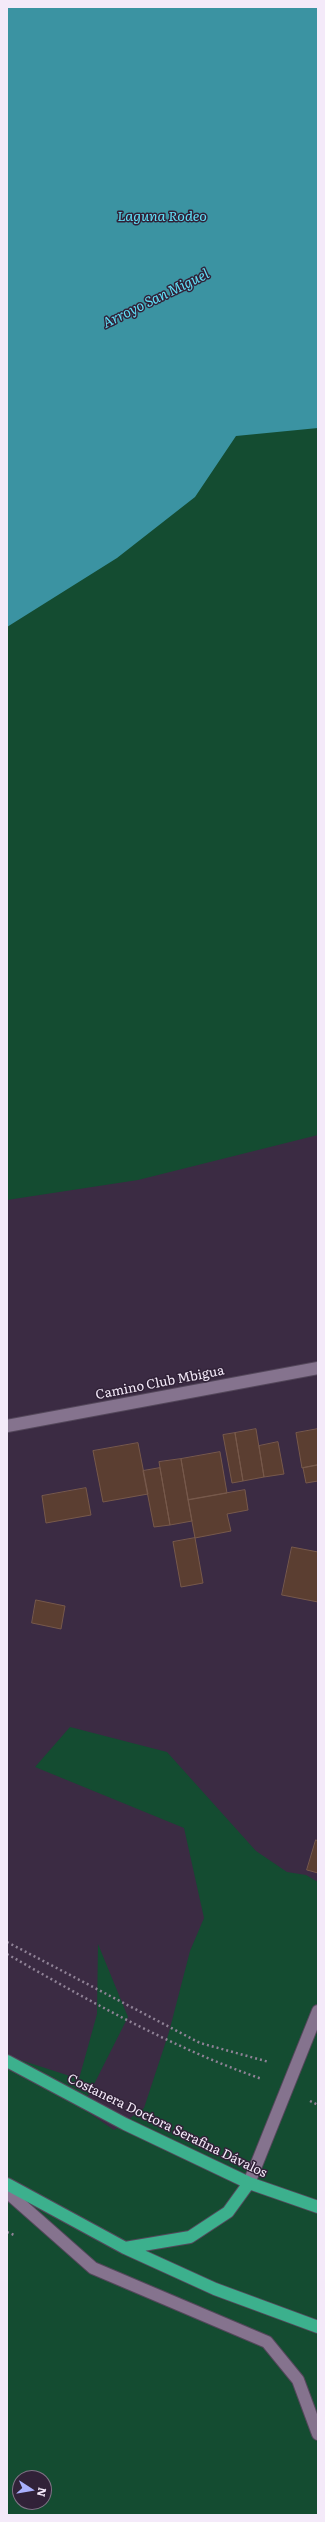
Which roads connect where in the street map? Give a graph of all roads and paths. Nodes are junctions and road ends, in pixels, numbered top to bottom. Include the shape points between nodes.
1 (318, 1368) edge
2 (7, 1426) edge
3 (7, 1942) edge
4 (7, 1954) edge
5 (318, 2012) edge
6 (7, 2061) edge
7 (294, 2069) junction
8 (286, 2088) junction
9 (318, 2105) edge
10 (249, 2183) junction
11 (7, 2184) edge
12 (7, 2192) edge
13 (318, 2207) edge
14 (124, 2248) junction
15 (318, 2326) edge
16 (318, 2434) edge

1 - 2 street, Camino Club Mbigua
3 - 7 path via 200,2043
4 - 8 path via 83,1997 215,2062
5 - 7 street
6 - 10 highway, Costanera Doctora Serafina Dávalos via 124,2124
7 - 8 street
8 - 9 path
8 - 10 street
10 - 13 highway, Costanera Doctora Serafina Dávalos
10 - 14 highway via 228,2212 190,2237
11 - 14 highway
12 - 16 street via 93,2268 267,2342 298,2380
14 - 15 highway via 215,2289

